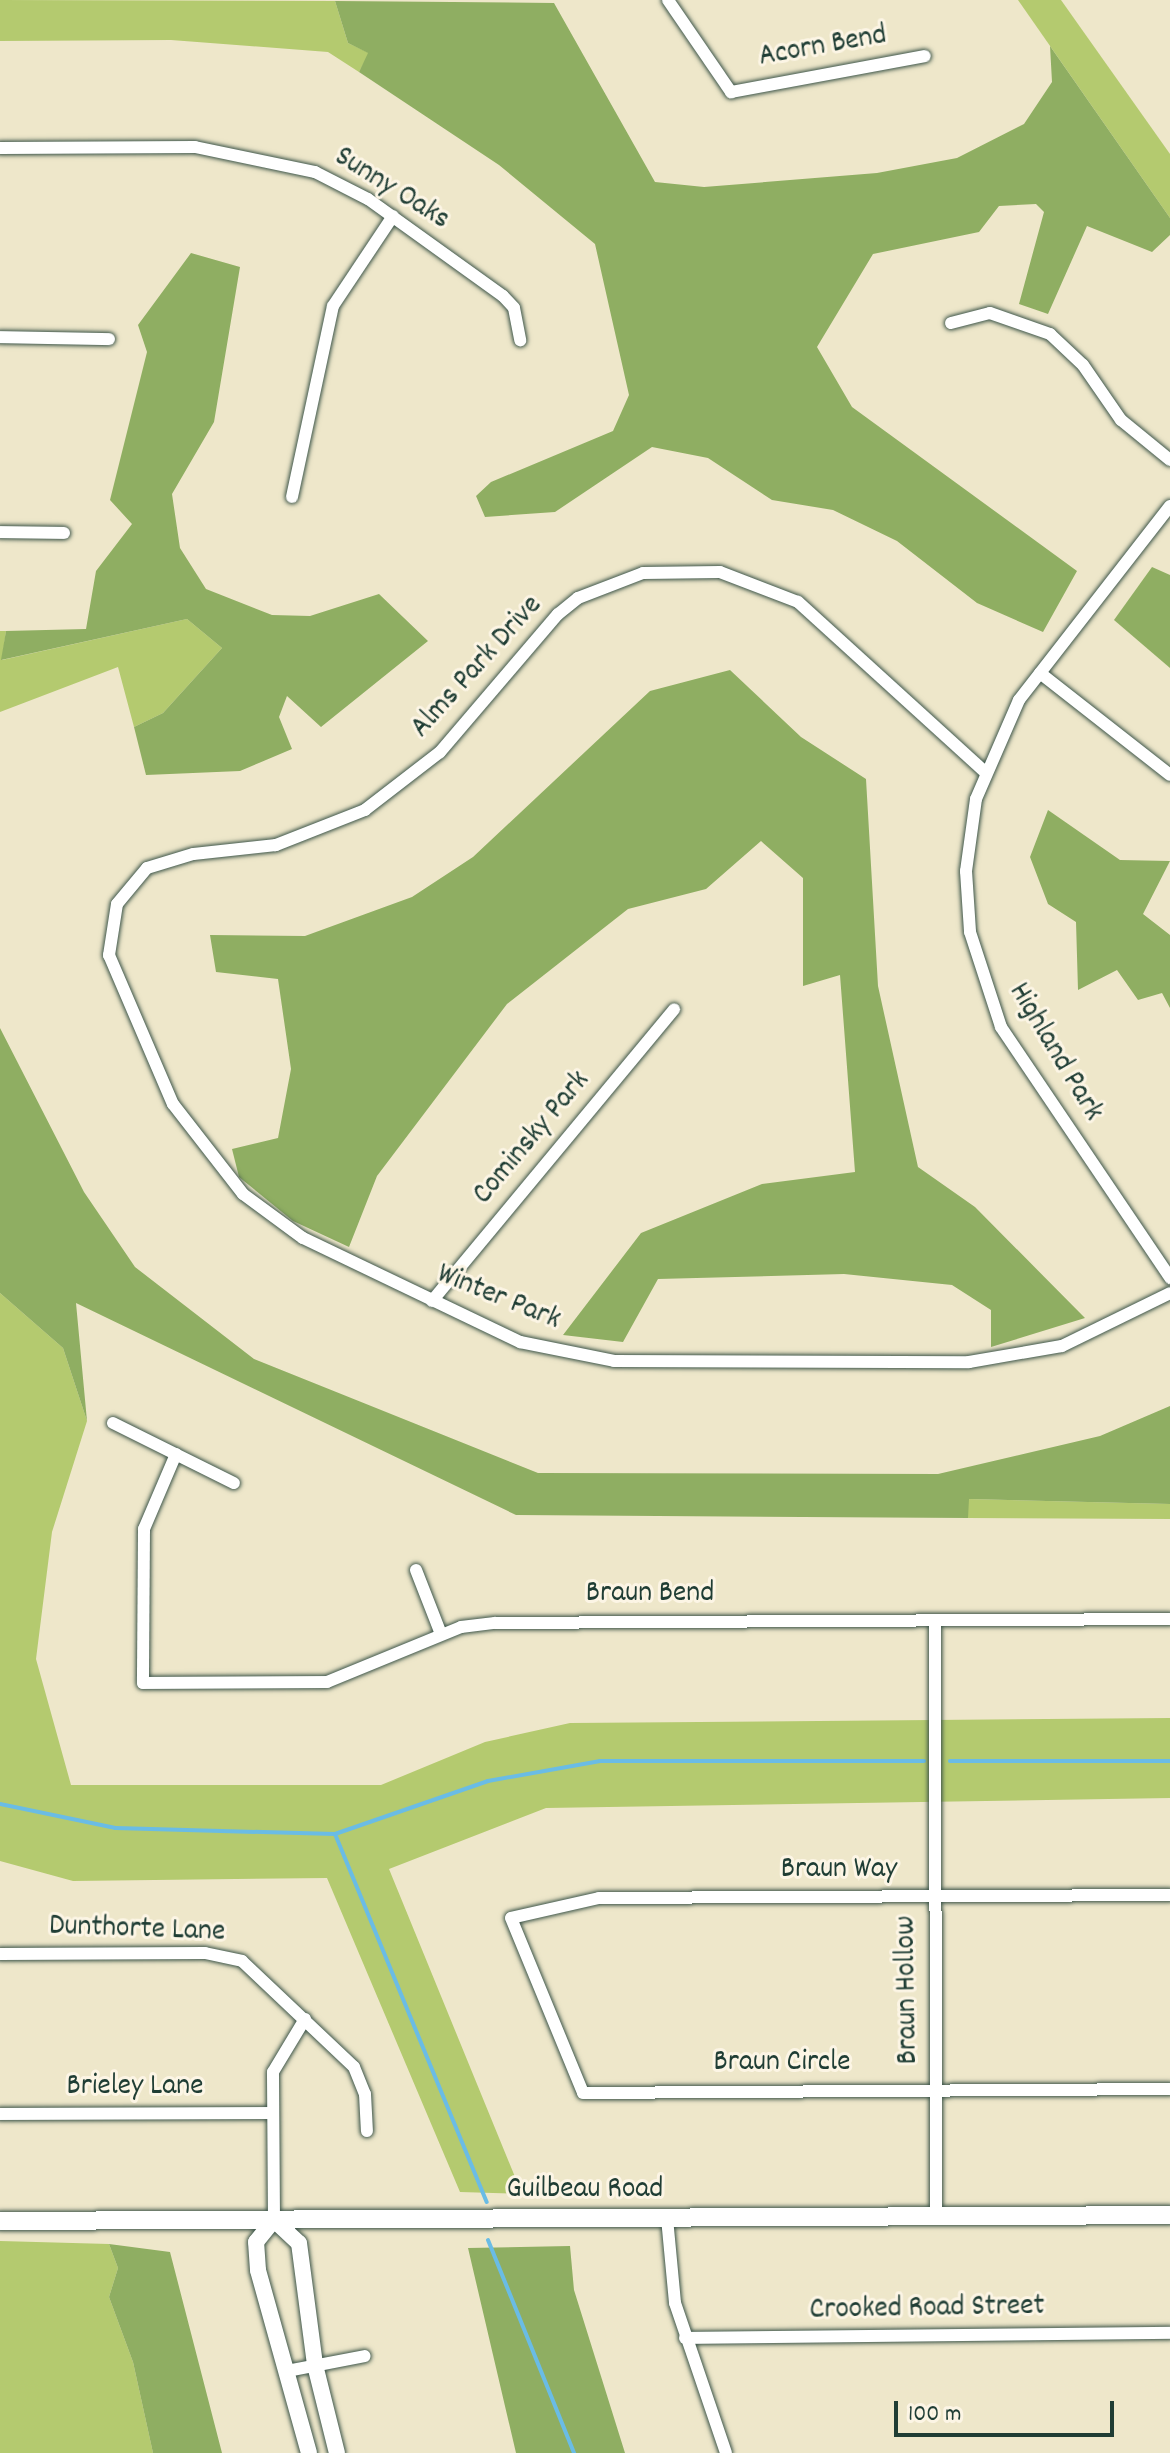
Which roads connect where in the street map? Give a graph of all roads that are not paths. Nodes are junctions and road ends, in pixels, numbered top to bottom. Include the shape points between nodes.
1 (668, 0) edge
2 (925, 56) dead end
3 (0, 148) edge
4 (393, 216) junction
5 (951, 323) dead end
6 (0, 337) edge
7 (109, 339) dead end
8 (520, 340) dead end
9 (1170, 460) edge
10 (292, 497) dead end
11 (1170, 506) edge
12 (0, 532) edge
13 (64, 533) dead end
14 (1040, 673) junction
15 (985, 772) junction
16 (1170, 775) edge
17 (117, 904) joint
18 (674, 1009) dead end
19 (1170, 1278) edge
20 (1170, 1293) edge
21 (432, 1301) junction
22 (113, 1423) dead end
23 (176, 1454) junction
24 (234, 1483) dead end
25 (416, 1570) dead end
26 (1170, 1619) edge
27 (935, 1620) junction
28 (441, 1634) junction
29 (1170, 1895) edge
30 (934, 1896) junction
31 (511, 1918) joint
32 (0, 1954) edge
33 (305, 2019) junction
34 (936, 2089) junction
35 (1170, 2089) edge
36 (270, 2113) junction
37 (0, 2114) edge
38 (367, 2131) dead end
39 (1170, 2215) edge
40 (936, 2216) junction
41 (667, 2218) junction
42 (274, 2220) junction
43 (0, 2221) edge
44 (1170, 2333) edge
45 (685, 2338) junction
46 (365, 2356) dead end
47 (315, 2365) junction
48 (287, 2371) junction
49 (309, 2453) edge
50 (337, 2453) edge
51 (726, 2453) edge

1 - 2 street, Acorn Bend via 731,92
3 - 4 street, Sunny Oaks via 242,152 339,182
4 - 8 street, Sunny Oaks via 503,296 514,308
4 - 10 street via 333,306
5 - 9 street via 990,313 1050,334 1083,365 1121,420
6 - 7 street
11 - 14 street, Highland Park
12 - 13 street
14 - 15 street, Highland Park
14 - 16 street
15 - 17 street, Alms Park Drive via 798,602 741,576 664,570 612,584 558,614 440,752 365,810 276,845 161,861
15 - 19 street, Highland Park via 970,829 966,907 989,1000 1027,1071
17 - 21 street, Winter Park via 108,932 114,968 173,1104 200,1145 287,1228
18 - 21 street, Cominsky Park
20 - 21 street, Winter Park via 1062,1346 969,1362 573,1356 520,1342
22 - 23 street
23 - 24 street
23 - 28 street, Braun Bend via 144,1529 143,1683 327,1682 378,1667
25 - 28 street
26 - 27 street, Braun Bend
27 - 28 street, Braun Bend via 495,1623
27 - 30 street, Braun Hollow
29 - 30 street, Braun Way
30 - 31 street, Braun Way via 589,1898
30 - 34 street, Braun Hollow
31 - 34 street, Braun Circle via 583,2093
32 - 33 street, Dunthorte Lane via 221,1954 242,1961
33 - 36 street via 280,2050
33 - 38 street, Dunthorte Lane via 361,2077
34 - 35 street, Braun Circle
34 - 40 street, Braun Hollow
36 - 37 street, Brieley Lane
36 - 42 street
39 - 40 main road, Guilbeau Road
40 - 41 main road, Guilbeau Road
41 - 42 main road, Guilbeau Road
41 - 45 street via 670,2285
42 - 43 main road, Guilbeau Road
42 - 47 street via 299,2243
42 - 48 street via 256,2242
44 - 45 street, Crooked Road Street
45 - 51 street
46 - 47 street
47 - 48 street
47 - 50 street
48 - 49 street

